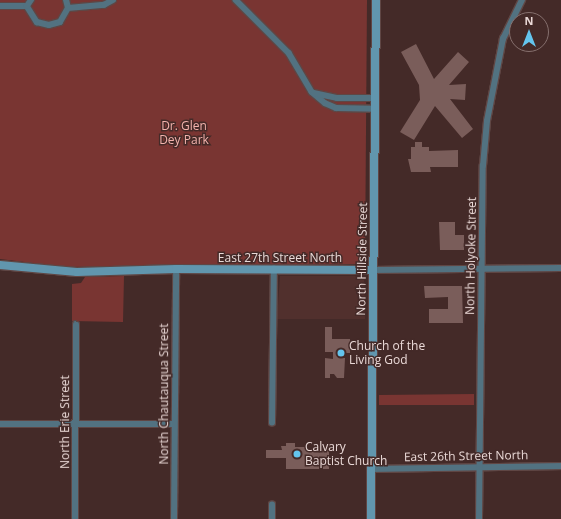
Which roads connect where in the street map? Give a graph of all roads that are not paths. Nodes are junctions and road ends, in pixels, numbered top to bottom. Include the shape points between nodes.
1 (31, 0) edge
2 (66, 0) edge
3 (113, 0) edge
4 (236, 0) edge
5 (376, 0) edge
6 (522, 0) edge
7 (0, 6) edge
8 (28, 6) junction
9 (68, 8) junction
10 (312, 92) junction
11 (375, 98) junction
12 (375, 109) junction
13 (0, 265) edge
14 (561, 268) edge
15 (176, 269) junction
16 (274, 270) junction
17 (374, 270) junction
18 (482, 270) junction
19 (76, 325) dead end
20 (272, 423) dead end
21 (0, 424) edge
22 (76, 424) junction
23 (174, 424) junction
24 (561, 466) edge
25 (480, 467) junction
26 (372, 468) junction
27 (272, 505) dead end
28 (75, 519) edge
29 (174, 519) edge
30 (272, 519) edge
31 (371, 519) edge
32 (479, 519) edge

1 - 8 street
2 - 9 street
3 - 9 street via 104,5
4 - 10 street via 289,53
5 - 11 main road, North Hillside Street
6 - 18 street, North Holyoke Street via 502,39 487,121 483,166
7 - 8 street
8 - 9 street via 37,22 49,25 60,22
10 - 11 street via 337,98
10 - 12 street via 336,108
11 - 12 main road, North Hillside Street
12 - 17 main road, North Hillside Street
13 - 15 main road, East 27th Street North via 76,272
14 - 18 street, East 27th Street North
15 - 16 main road, East 27th Street North
15 - 23 street, North Chautauqua Street
16 - 17 main road, East 27th Street North
16 - 20 street
17 - 18 street, East 27th Street North
17 - 26 main road, North Hillside Street
18 - 25 street, North Holyoke Street
19 - 22 street, North Erie Street
21 - 22 street
22 - 23 street
22 - 28 street, North Erie Street
23 - 29 street, North Chautauqua Street
24 - 25 street, East 26th Street North
25 - 26 street, East 26th Street North
25 - 32 street, North Holyoke Street
26 - 31 main road, North Hillside Street
27 - 30 street

